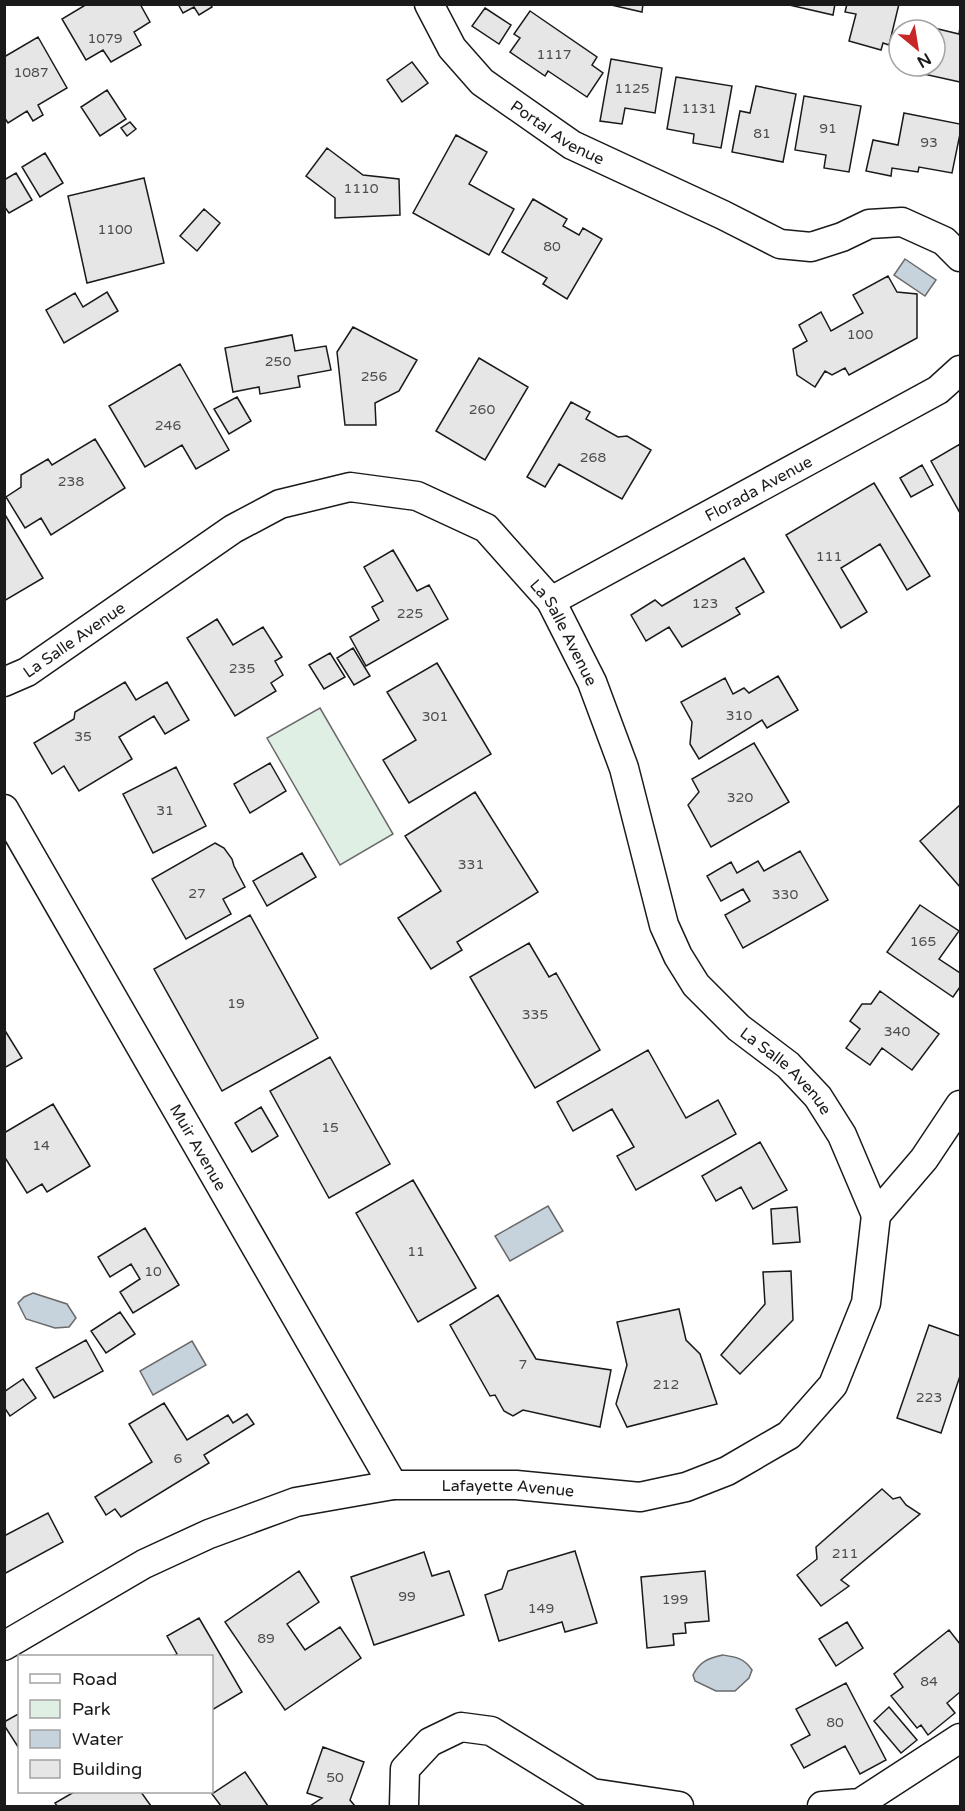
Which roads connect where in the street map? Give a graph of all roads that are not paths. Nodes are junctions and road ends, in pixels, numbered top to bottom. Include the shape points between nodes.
1 (429, 4) edge
2 (960, 256) edge
3 (960, 370) edge
4 (551, 601) junction
5 (4, 682) edge
6 (4, 809) edge
7 (960, 1104) edge
8 (876, 1215) junction
9 (393, 1485) junction
10 (4, 1646) edge
11 (960, 1738) edge
12 (404, 1806) edge
13 (679, 1806) edge
14 (822, 1806) edge

1 - 2 street, Portal Avenue via 452,48 482,82 572,145 780,244 811,247 869,224 902,222 944,241
3 - 4 street, Florada Avenue via 938,390
4 - 5 street, La Salle Avenue via 486,528 417,496 350,487 280,504 233,529 27,672
4 - 8 street, La Salle Avenue via 592,682 624,768 664,925 678,956 696,985 739,1028 788,1065 818,1097 842,1135
6 - 9 street, Muir Avenue
7 - 8 street via 924,1159
8 - 9 street, Lafayette Avenue via 866,1303 833,1385 789,1435 727,1471 686,1487 640,1497 516,1485
9 - 10 street, Lafayette Avenue via 296,1502 209,1534 144,1564
11 - 14 street via 860,1803
12 - 13 street via 405,1769 430,1742 461,1727 491,1731 592,1793

